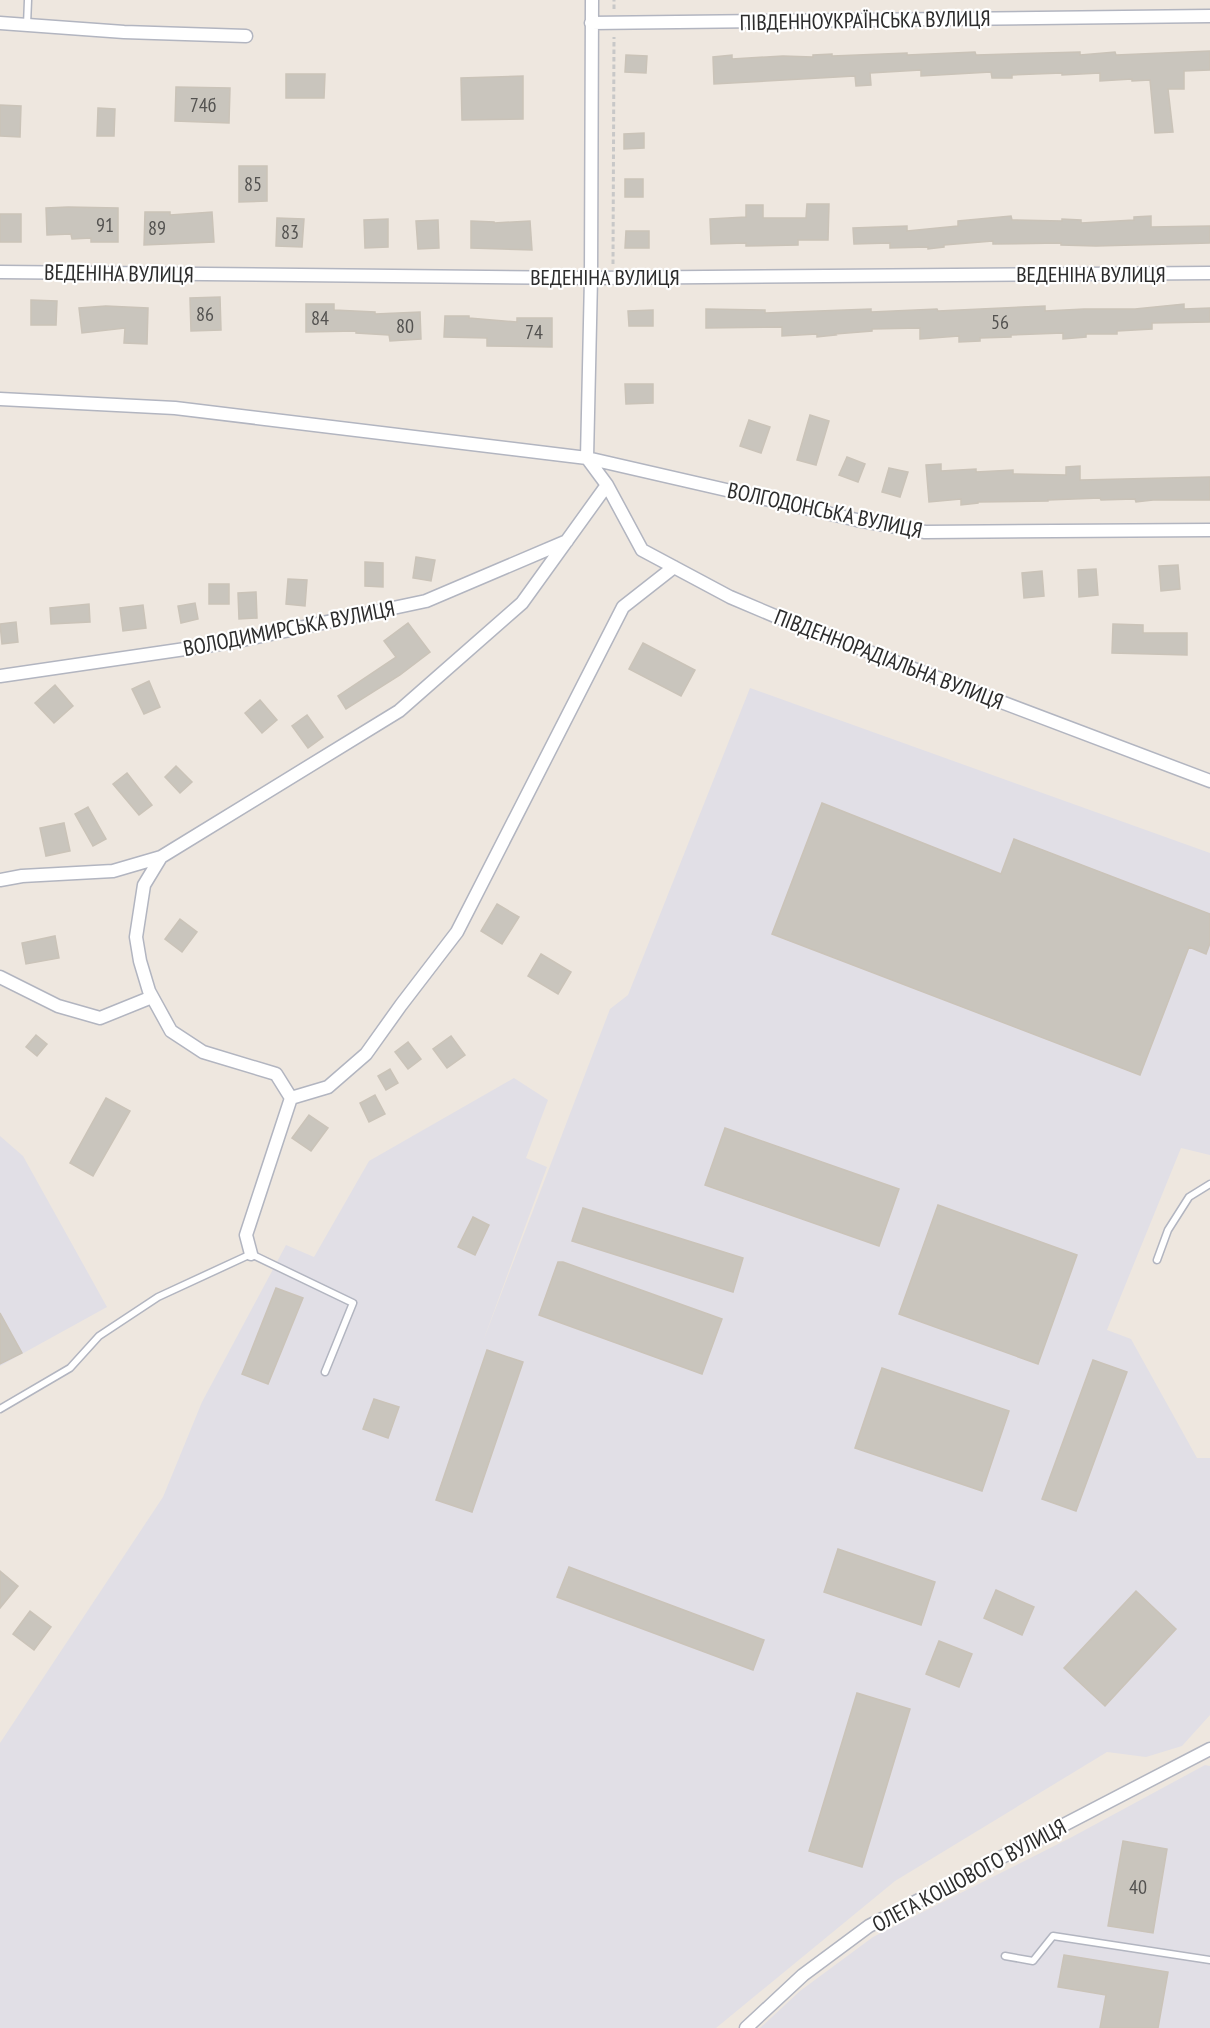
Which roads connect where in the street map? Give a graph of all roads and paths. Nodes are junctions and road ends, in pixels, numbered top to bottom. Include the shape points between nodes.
1 (28, 0) edge
2 (592, 0) edge
3 (1210, 16) edge
4 (614, 22) junction
5 (0, 23) edge
6 (591, 23) junction
7 (27, 26) junction
8 (246, 36) dead end
9 (0, 272) edge
10 (1210, 273) edge
11 (591, 278) junction
12 (613, 278) junction
13 (0, 399) edge
14 (587, 458) junction
15 (607, 485) junction
16 (1210, 530) edge
17 (567, 541) junction
18 (674, 567) junction
19 (0, 676) edge
20 (1210, 781) edge
21 (161, 857) junction
22 (0, 880) edge
23 (0, 977) edge
24 (152, 997) junction
25 (291, 1098) junction
26 (1210, 1184) edge
27 (251, 1254) junction
28 (1157, 1260) dead end
29 (325, 1372) dead end
30 (0, 1409) edge
31 (1210, 1749) edge
32 (1005, 1956) dead end
33 (1210, 1960) edge
34 (746, 2028) edge

1 - 7 lane
2 - 6 street
3 - 4 street, ПІВДЕННОУКРАЇНСЬКА ВУЛИЦЯ
4 - 6 street, ПІВДЕННОУКРАЇНСЬКА ВУЛИЦЯ
4 - 12 path
5 - 7 street
6 - 11 street
7 - 8 street
9 - 11 street, ВЕДЕНІНА ВУЛИЦЯ
10 - 12 street, ВЕДЕНІНА ВУЛИЦЯ
11 - 12 street, ВЕДЕНІНА ВУЛИЦЯ
11 - 14 street
13 - 14 street via 175,408
14 - 15 street, ПІВДЕННОРАДІАЛЬНА ВУЛИЦЯ
14 - 16 street, ВОЛГОДОНСЬКА ВУЛИЦЯ via 925,532
15 - 17 street
15 - 18 street, ПІВДЕННОРАДІАЛЬНА ВУЛИЦЯ via 642,550
17 - 19 street, ВОЛОДИМИРСЬКА ВУЛИЦЯ via 426,602 233,642
17 - 21 street via 522,603 399,711
18 - 20 street, ПІВДЕННОРАДІАЛЬНА ВУЛИЦЯ via 782,619
18 - 25 street via 623,607 458,932 366,1054 328,1087
21 - 22 street via 113,871
21 - 24 street via 144,885 136,937
23 - 24 street via 58,1006 100,1018
24 - 25 street via 171,1031 203,1052 276,1074
25 - 27 street via 246,1235
26 - 28 lane via 1189,1197 1168,1230
27 - 29 lane via 353,1303
27 - 30 lane via 158,1297 99,1336 70,1368
31 - 34 street, ОЛЕГА КОШОВОГО ВУЛИЦЯ via 869,1926 803,1975
32 - 33 lane via 1033,1960 1053,1936

